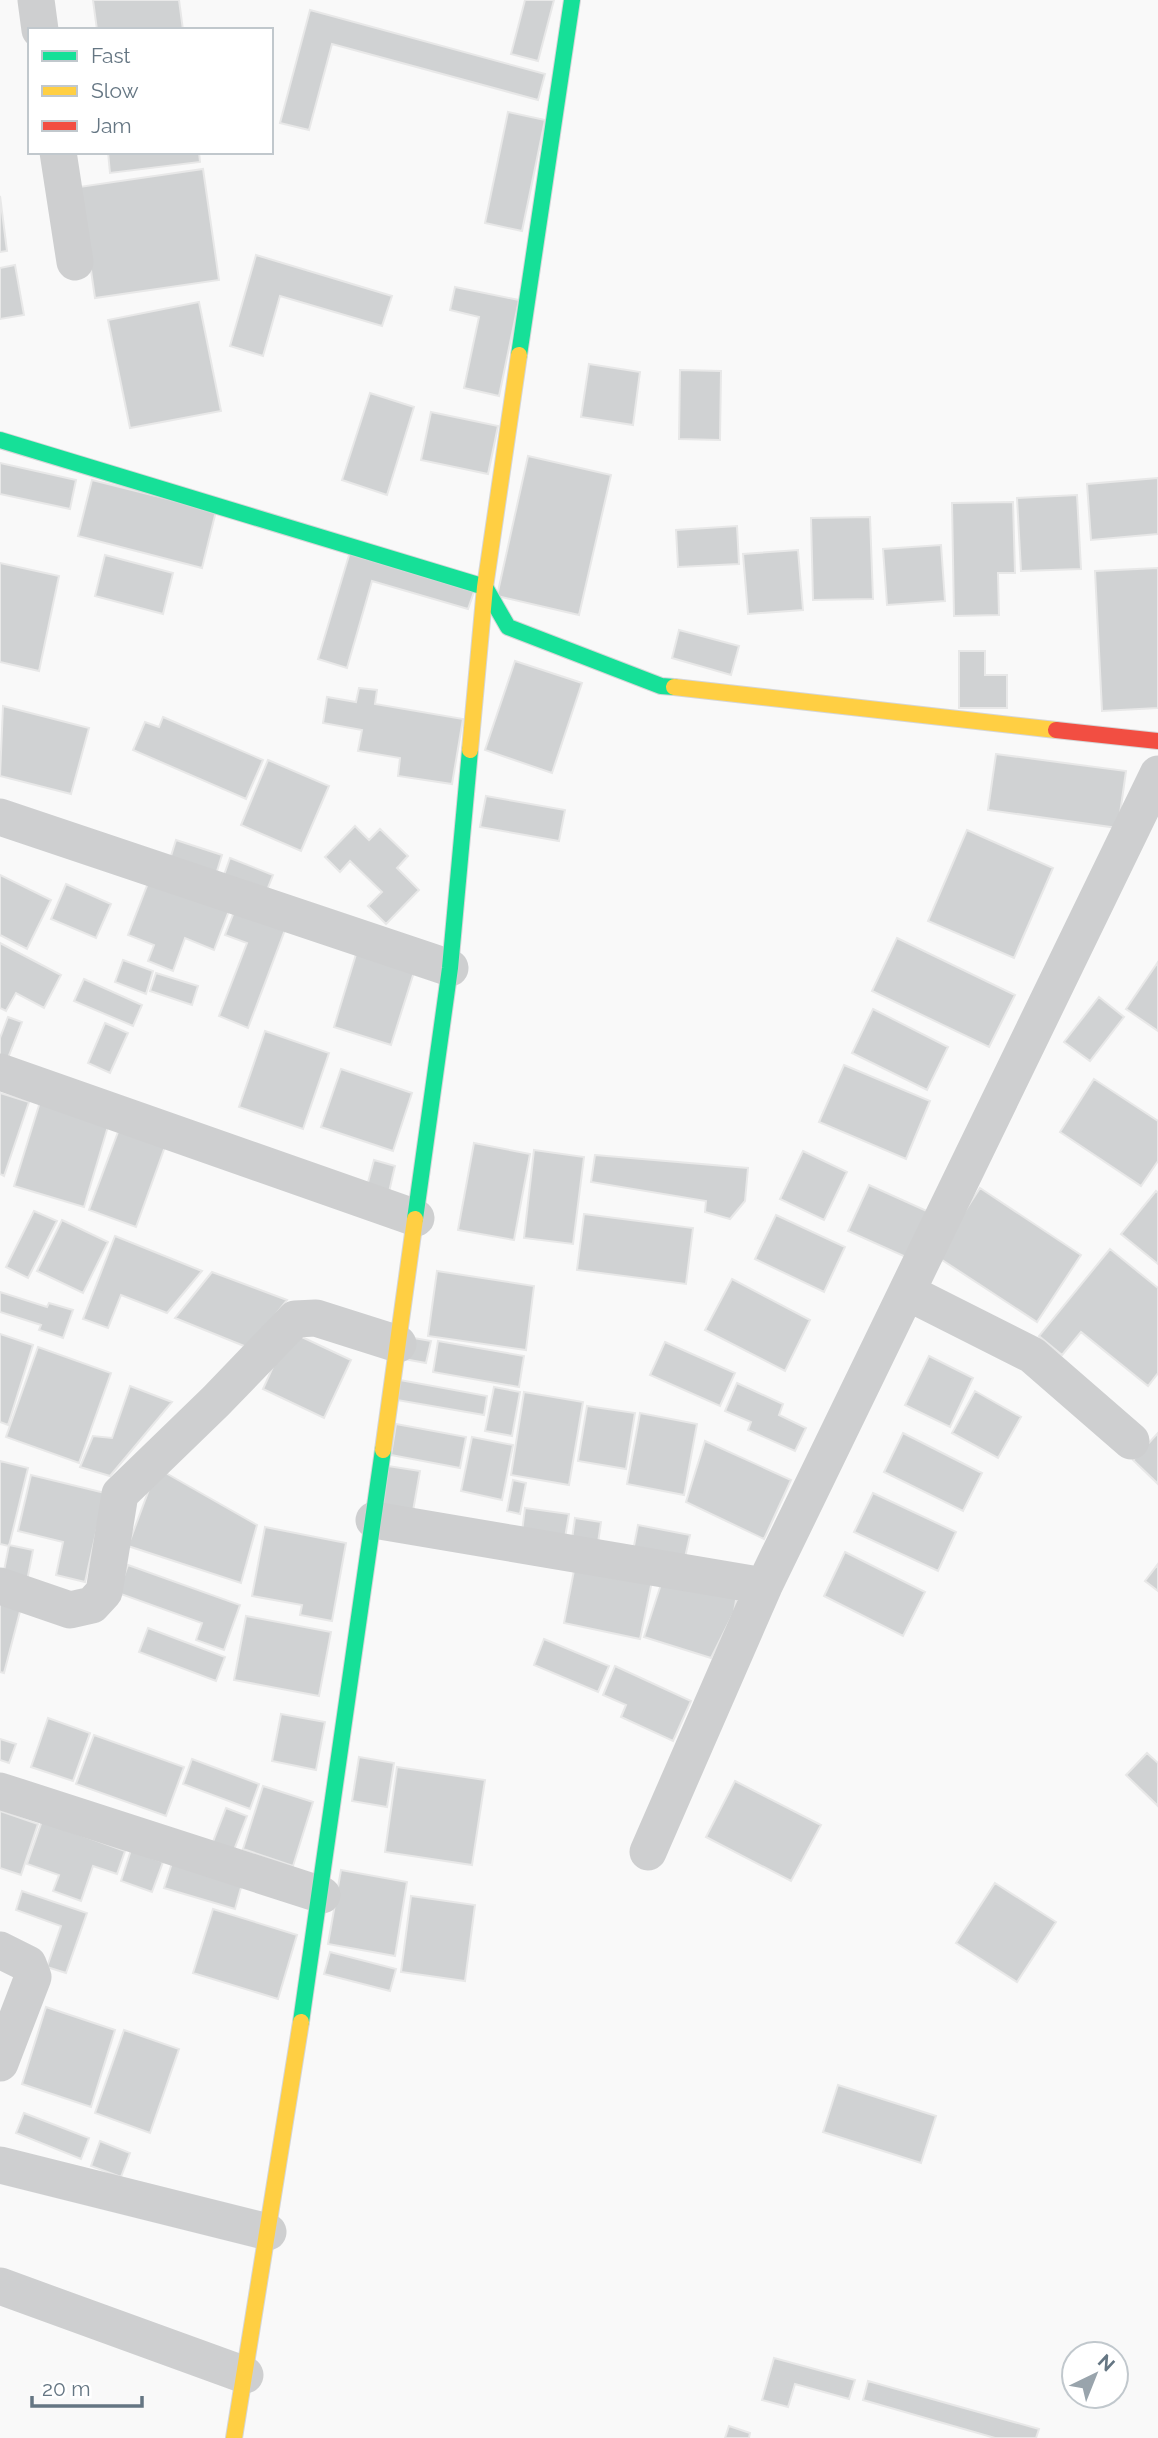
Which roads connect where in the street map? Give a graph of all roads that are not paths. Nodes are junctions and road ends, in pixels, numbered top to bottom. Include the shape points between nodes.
1 (36, 0) edge
2 (572, 0) edge
3 (40, 28) edge
4 (58, 154) edge
5 (75, 262) dead end
6 (0, 440) edge
7 (485, 587) junction
8 (1158, 741) edge
9 (1158, 774) edge
10 (0, 817) edge
11 (450, 968) junction
12 (0, 1072) edge
13 (415, 1219) junction
14 (907, 1292) junction
15 (398, 1344) junction
16 (1131, 1441) dead end
17 (374, 1520) junction
18 (0, 1586) edge
19 (764, 1586) junction
20 (0, 1791) edge
21 (648, 1852) dead end
22 (322, 1895) junction
23 (0, 1950) edge
24 (0, 2063) edge
25 (0, 2165) edge
26 (268, 2232) junction
27 (0, 2286) edge
28 (245, 2375) junction
29 (234, 2438) edge

1 - 3 street
2 - 7 street
4 - 5 street
6 - 7 street
7 - 8 street via 508,626 661,686
7 - 11 street
9 - 14 street
10 - 11 street
11 - 13 street
12 - 13 street
13 - 15 street
14 - 16 street via 1032,1355
14 - 19 street
15 - 17 street
15 - 18 street via 316,1318 295,1319 120,1494 104,1592 92,1605 70,1610
17 - 19 street
17 - 22 street
19 - 21 street
20 - 22 street
22 - 26 street
23 - 24 street via 28,1964 33,1977
25 - 26 street
26 - 28 street
27 - 28 street
28 - 29 street

